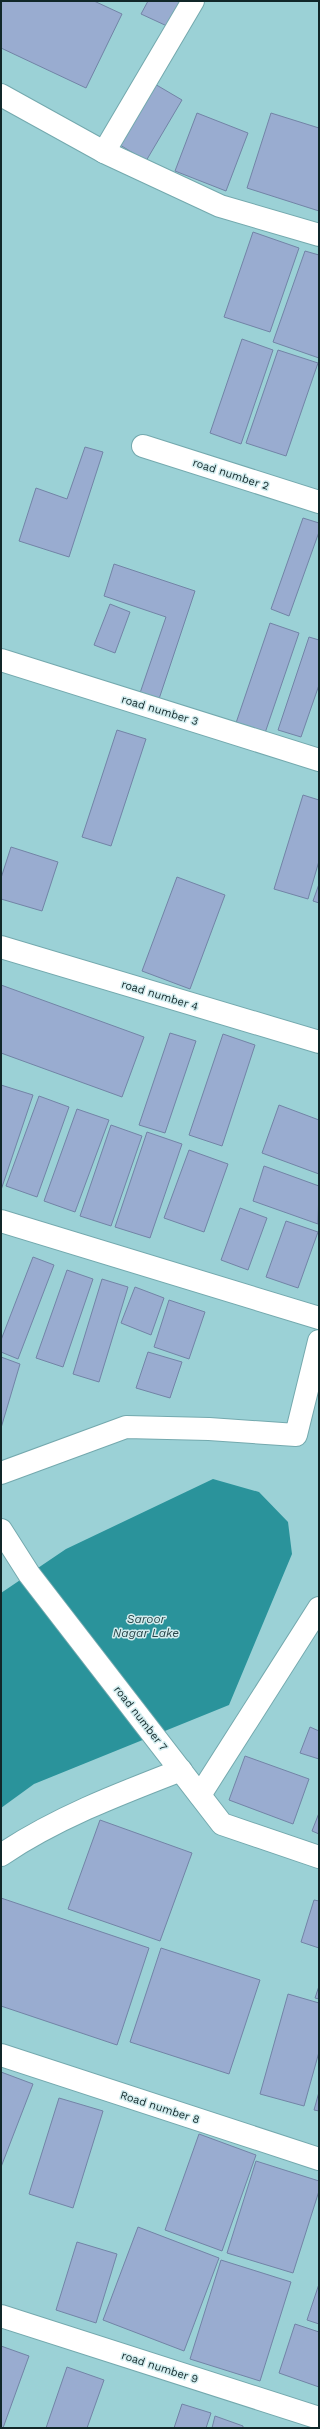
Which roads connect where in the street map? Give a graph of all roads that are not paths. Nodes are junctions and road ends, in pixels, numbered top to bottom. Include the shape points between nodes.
1 (193, 1) edge
2 (1, 95) edge
3 (104, 152) junction
4 (319, 236) edge
5 (143, 446) dead end
6 (319, 502) edge
7 (1, 660) edge
8 (319, 760) edge
9 (1, 947) edge
10 (319, 1042) edge
11 (1, 1221) edge
12 (319, 1318) edge
13 (319, 1341) edge
14 (1, 1473) edge
15 (5, 1542) edge
16 (319, 1608) edge
17 (181, 1770) junction
18 (200, 1795) junction
19 (1, 1855) edge
20 (319, 1856) edge
21 (1, 2056) edge
22 (319, 2159) edge
23 (1, 2316) edge
24 (319, 2418) edge

1 - 3 street
2 - 3 street
3 - 4 street via 220,206
5 - 6 street, road number 2
7 - 8 street, road number 3
9 - 10 street, road number 4
11 - 12 street
13 - 14 street via 296,1435 126,1427
15 - 17 street, road number 7
16 - 18 street
17 - 18 street, road number 7
17 - 19 street via 115,1796 38,1832
18 - 20 street, road number 7 via 222,1824
21 - 22 street, Road number 8
23 - 24 street, road number 9

